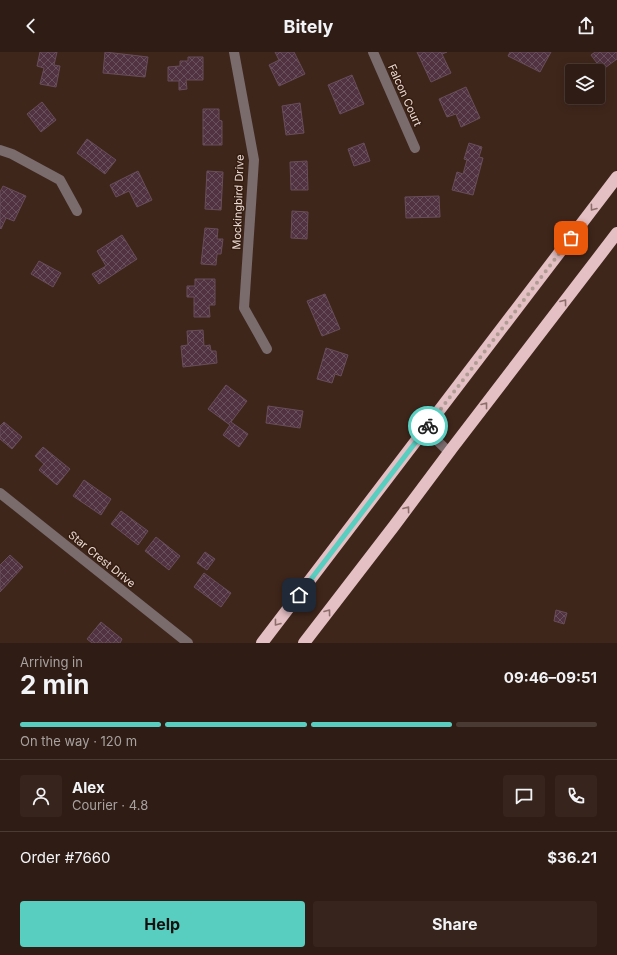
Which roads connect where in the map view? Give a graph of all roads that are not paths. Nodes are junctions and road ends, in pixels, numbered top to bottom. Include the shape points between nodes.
1 (234, 52) edge
2 (373, 52) edge
3 (415, 148) dead end
4 (0, 150) edge
5 (617, 177) edge
6 (77, 211) dead end
7 (617, 233) edge
8 (267, 349) dead end
9 (425, 429) junction
10 (449, 452) junction
11 (0, 494) edge
12 (188, 643) edge
13 (262, 643) edge
14 (304, 643) edge

1 - 8 street, Mockingbird Drive via 254,160 244,308
2 - 3 street, Falcon Court
4 - 6 street via 60,180
5 -> 9 highway
10 -> 7 highway
9 - 10 street
9 -> 13 highway
14 -> 10 highway
11 - 12 street, Star Crest Drive

